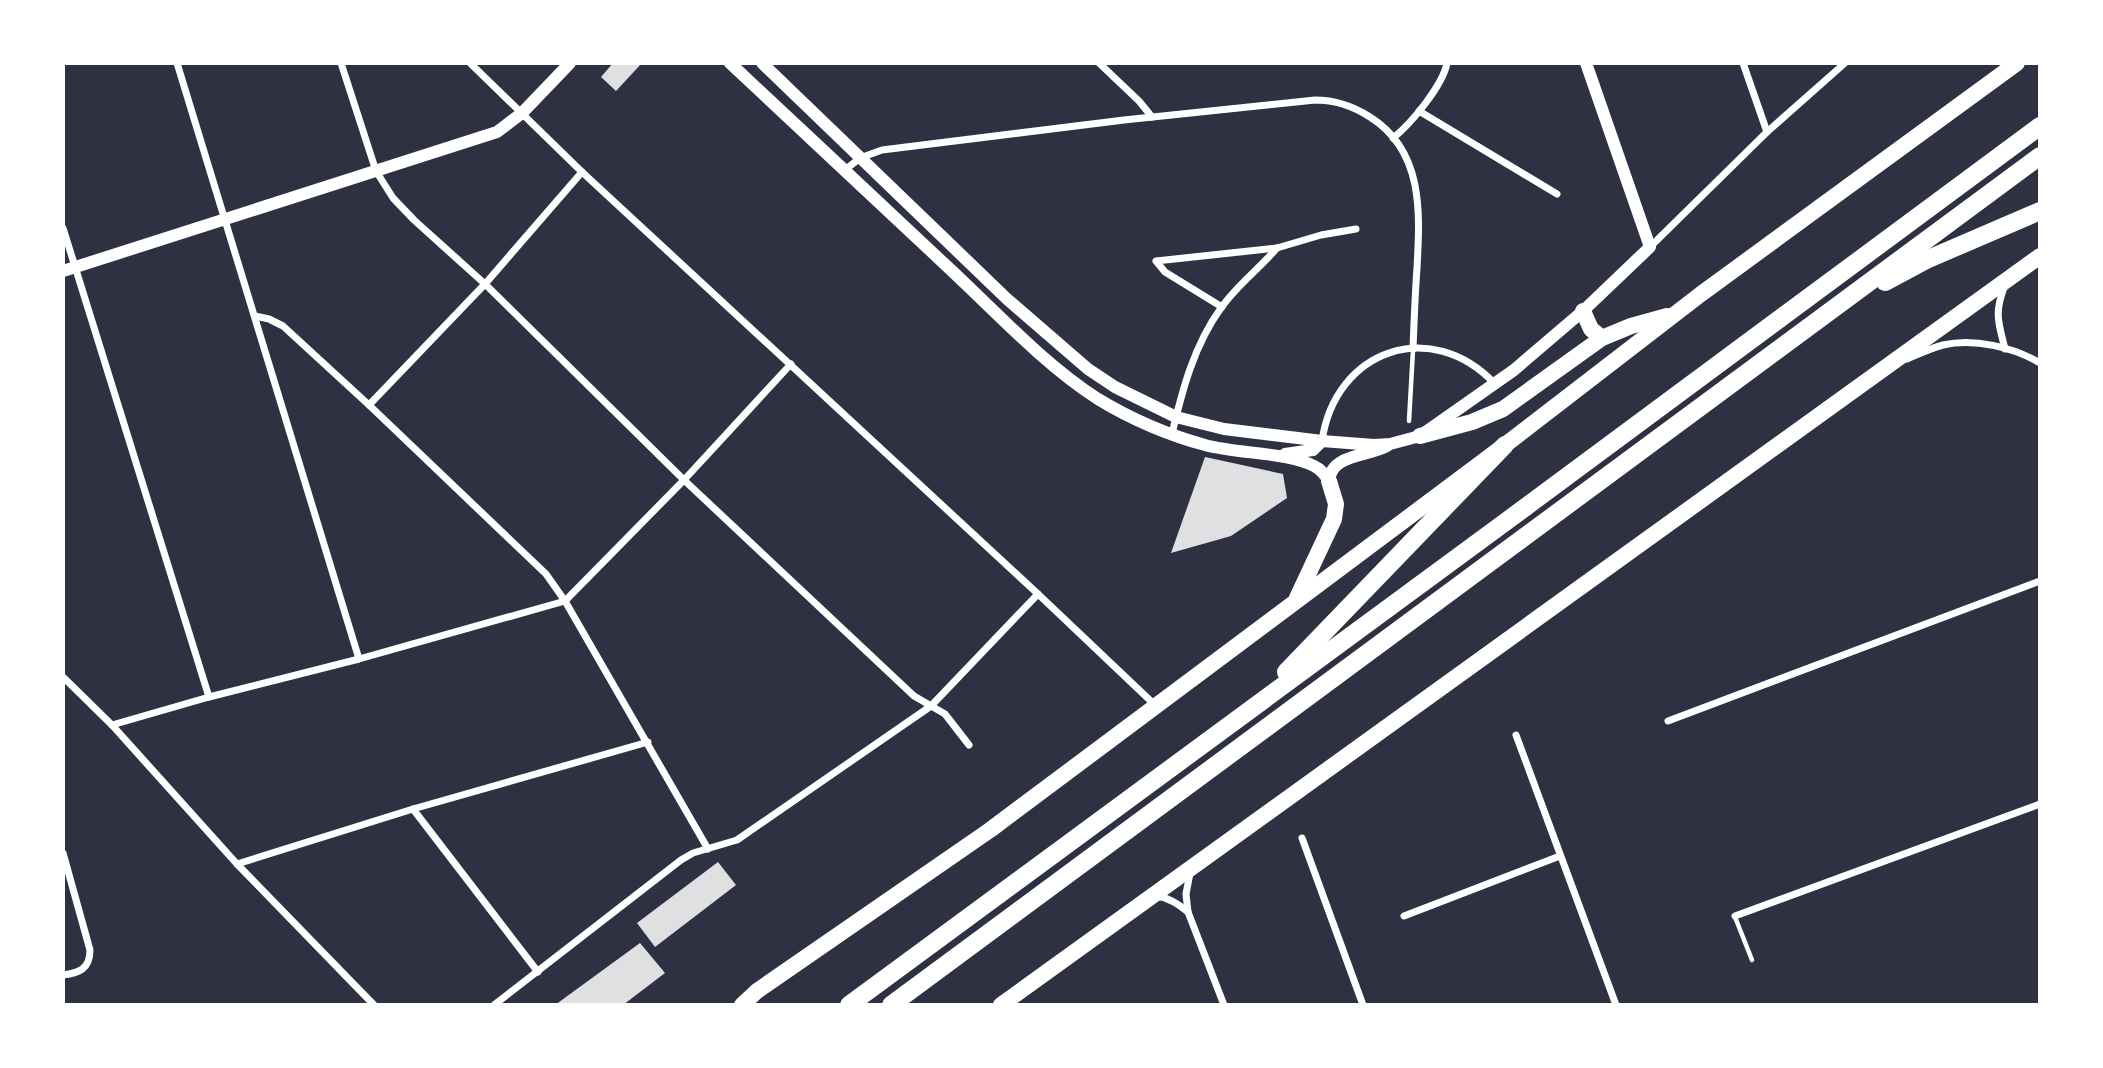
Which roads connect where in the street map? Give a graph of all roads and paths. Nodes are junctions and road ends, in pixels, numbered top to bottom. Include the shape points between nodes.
1 (177, 63) edge
2 (341, 63) edge
3 (470, 63) edge
4 (570, 63) edge
5 (730, 63) edge
6 (762, 63) edge
7 (1099, 63) edge
8 (1447, 63) edge
9 (1586, 63) edge
10 (1743, 63) edge
11 (1845, 63) edge
12 (2017, 63) edge
13 (1419, 111) junction
14 (522, 113) junction
15 (1152, 117) junction
16 (2040, 126) edge
17 (1767, 132) junction
18 (1393, 138) junction
19 (2040, 156) edge
20 (860, 158) junction
21 (845, 170) junction
22 (376, 171) junction
23 (582, 172) junction
24 (1558, 194) dead end
25 (2040, 212) edge
26 (225, 220) junction
27 (63, 228) edge
28 (1356, 229) dead end
29 (1650, 247) junction
30 (1277, 248) junction
31 (2040, 256) edge
32 (69, 269) edge
33 (2008, 279) junction
34 (485, 285) junction
35 (1222, 307) junction
36 (1583, 311) junction
37 (1676, 313) junction
38 (256, 316) junction
39 (1807, 329) junction
40 (1601, 338) junction
41 (1413, 349) junction
42 (2005, 349) junction
43 (2040, 363) edge
44 (791, 364) junction
45 (1880, 370) junction
46 (1495, 384) junction
47 (369, 405) junction
48 (1176, 417) junction
49 (1409, 421) dead end
50 (1172, 434) junction
51 (1420, 436) junction
52 (1322, 441) junction
53 (1390, 444) junction
54 (1505, 445) junction
55 (1277, 457) junction
56 (684, 480) junction
57 (1329, 481) junction
58 (2040, 581) edge
59 (1038, 594) junction
60 (1297, 599) junction
61 (565, 601) junction
62 (359, 659) junction
63 (63, 677) edge
64 (209, 697) junction
65 (1155, 705) junction
66 (1254, 705) junction
67 (931, 706) junction
68 (1668, 720) dead end
69 (112, 725) junction
70 (1516, 735) dead end
71 (648, 742) junction
72 (969, 745) dead end
73 (2040, 804) edge
74 (413, 809) junction
75 (1302, 838) dead end
76 (708, 849) junction
77 (63, 853) edge
78 (1560, 856) junction
79 (237, 864) junction
80 (1191, 867) junction
81 (1152, 896) junction
82 (1188, 912) junction
83 (1404, 916) dead end
84 (1735, 916) joint
85 (1752, 960) dead end
86 (538, 972) junction
87 (63, 975) edge
88 (1029, 984) junction
89 (757, 991) junction
90 (374, 1005) edge
91 (494, 1005) edge
92 (732, 1005) edge
93 (742, 1005) edge
94 (849, 1005) edge
95 (891, 1005) edge
96 (1001, 1005) edge
97 (1012, 1005) edge
98 (1224, 1005) edge
99 (1363, 1005) edge
100 (1616, 1005) edge

1 - 26 street
2 - 22 street
3 - 14 street
4 - 14 street
5 - 21 street
6 - 20 street
7 - 15 street
8 - 13 street
9 - 29 street
10 - 17 street
11 - 17 street
12 - 37 highway
13 - 18 street
13 - 24 street
14 - 22 street via 497,132
14 - 23 street
15 - 18 street via 1324,100 1362,112
15 - 20 street via 882,150
16 - 66 highway
17 - 29 street
18 - 41 street via 1407,160 1418,195
19 - 39 highway
20 - 21 street
20 - 48 street via 1059,346 1115,387
21 - 50 street via 1074,381 1133,418
22 - 26 street
22 - 34 street via 414,220
23 - 34 street
23 - 44 street
25 - 39 highway via 1900,273
26 - 32 street
26 - 38 street
27 - 32 street
28 - 30 street
29 - 36 street
30 - 35 street
30 - 35 street via 1156,261 1165,272
31 - 33 highway
32 - 64 street
33 - 42 street via 1997,314
33 - 45 highway
34 - 47 street
34 - 56 street
35 - 48 street via 1197,353
36 - 40 highway
36 - 46 street
37 - 40 highway
37 - 54 highway
38 - 47 street via 283,326
38 - 62 street
39 - 95 highway
40 - 51 highway via 1503,409
41 - 46 street via 1463,359
41 - 49 lane
41 - 52 street via 1374,360 1352,376 1329,410
42 - 43 street
42 - 45 street via 1956,343
44 - 56 street
44 - 59 street
45 - 80 highway
46 - 51 street
47 - 61 street via 546,574
48 - 50 street
48 - 52 street via 1224,429
50 - 55 street via 1221,449
51 - 53 street
52 - 53 street
52 - 55 street via 1313,450
53 - 57 street via 1338,463 1330,471
54 - 60 highway
54 - 66 highway
55 - 57 street via 1313,465
56 - 61 street
56 - 67 street via 914,696
57 - 60 highway via 1335,514
58 - 68 street
59 - 65 street
59 - 67 street
60 - 65 highway
61 - 62 street
61 - 71 street
62 - 64 street
63 - 69 street
64 - 69 street
65 - 89 highway via 990,830
66 - 94 highway
67 - 72 street via 945,714
67 - 76 street via 737,840
69 - 79 street
70 - 78 street
71 - 74 street
71 - 76 street
73 - 84 street
74 - 79 street
74 - 86 street
75 - 99 street
76 - 86 street via 681,860
77 - 87 street via 90,950 86,966
78 - 83 street
78 - 100 street
79 - 90 street
80 - 81 highway
80 - 82 street
81 - 82 street via 1176,902
81 - 88 highway
82 - 98 street
84 - 85 lane
86 - 91 street
88 - 96 highway
88 - 97 street
89 - 92 highway
89 - 93 highway

